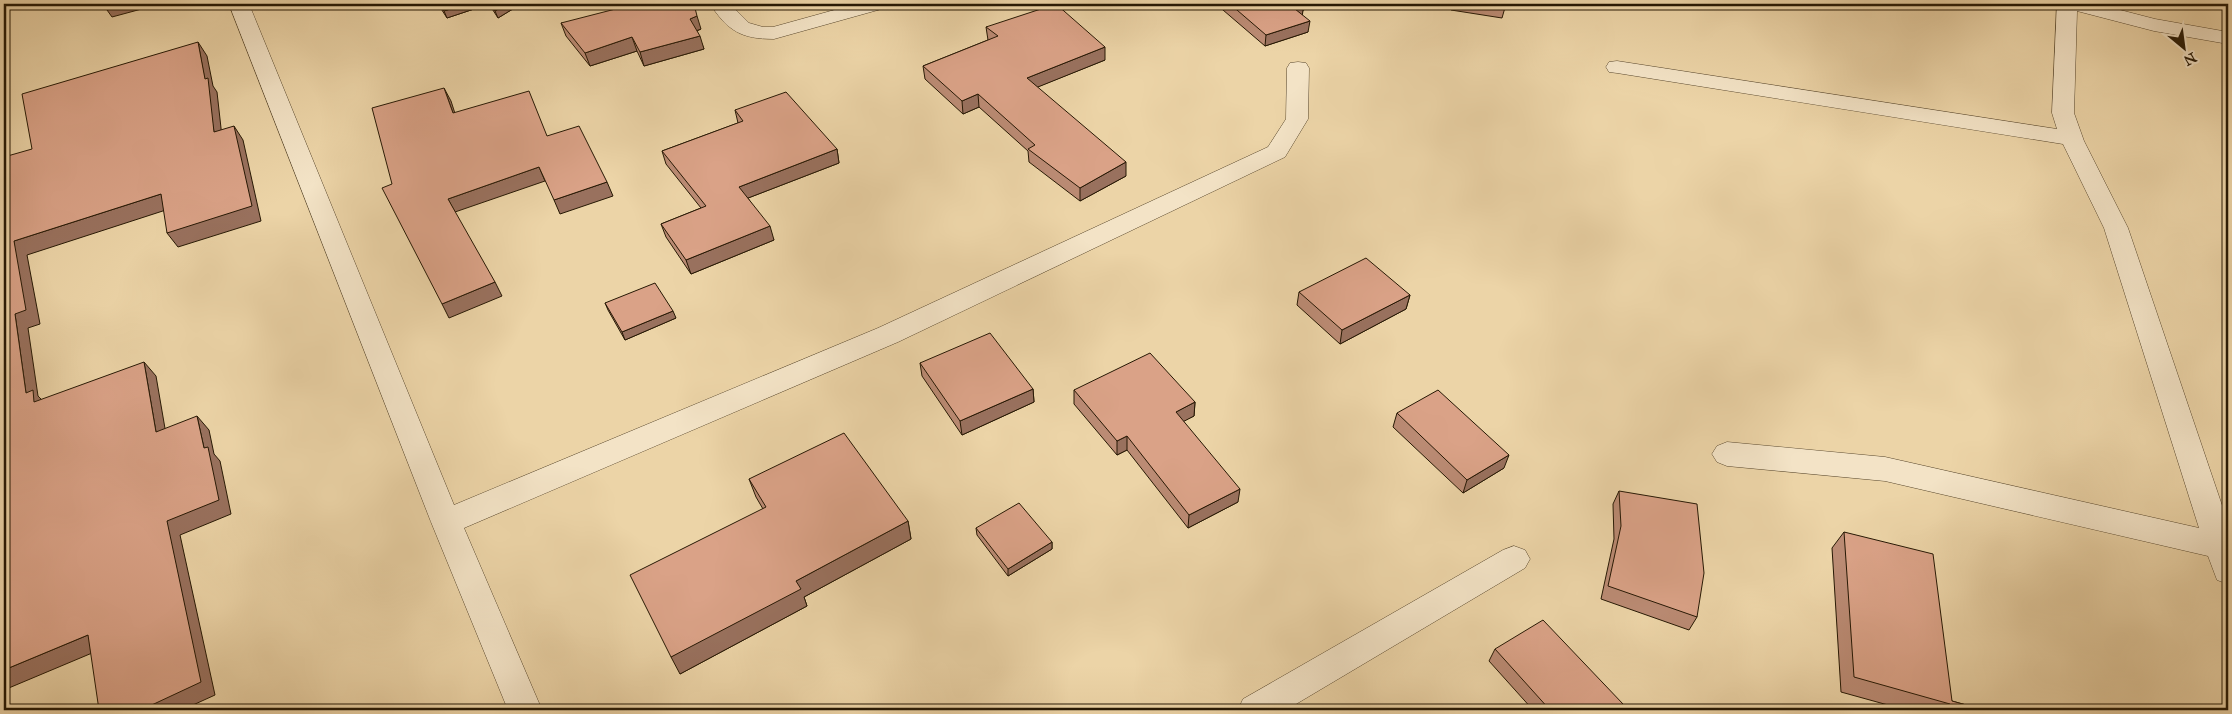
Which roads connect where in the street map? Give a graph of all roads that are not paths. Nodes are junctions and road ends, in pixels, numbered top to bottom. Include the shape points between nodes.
1 (239, 4) edge
2 (720, 4) edge
3 (878, 4) edge
4 (2067, 4) edge
5 (2075, 4) edge
6 (2228, 38) edge
7 (1617, 67) dead end
8 (1298, 68) dead end
9 (2072, 138) junction
10 (1727, 454) dead end
11 (446, 522) junction
12 (2224, 558) edge
13 (1514, 559) dead end
14 (525, 710) edge
15 (1255, 710) edge

1 - 11 street
2 - 3 street via 737,26 760,33
4 - 9 street via 2063,113
5 - 6 street via 2154,25
7 - 9 street
8 - 11 street via 1297,119 1277,152 888,335
9 - 12 street via 2116,228
10 - 12 street via 1885,469
11 - 14 street
13 - 15 street

